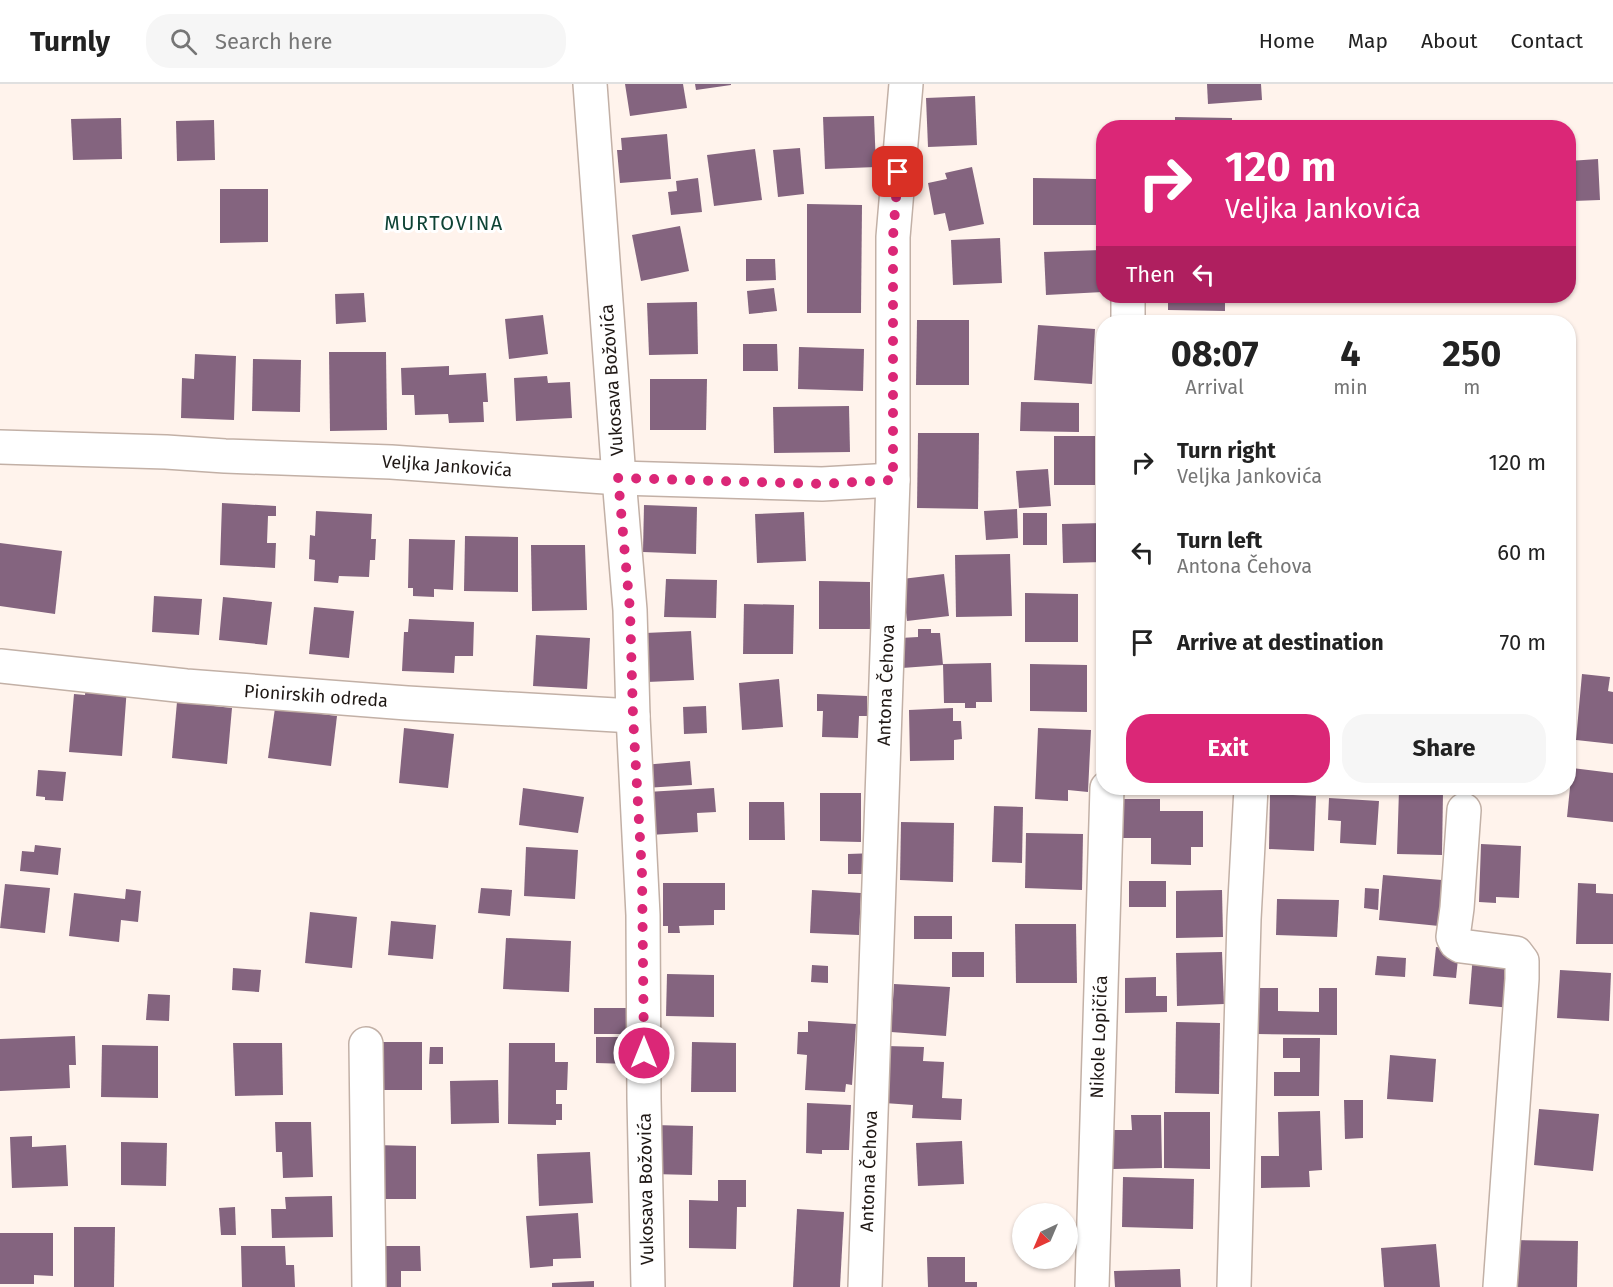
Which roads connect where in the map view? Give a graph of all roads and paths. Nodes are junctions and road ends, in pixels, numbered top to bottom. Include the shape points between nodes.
1 (590, 84) edge
2 (906, 84) edge
3 (0, 447) edge
4 (618, 478) junction
5 (893, 480) junction
6 (0, 666) edge
7 (633, 716) junction
8 (1107, 795) edge
9 (1251, 795) edge
10 (1464, 810) dead end
11 (366, 1044) dead end
12 (369, 1287) edge
13 (648, 1287) edge
14 (865, 1287) edge
15 (1092, 1287) edge
16 (1234, 1287) edge
17 (1500, 1287) edge

1 - 4 street, Vukosava Božovića
2 - 5 street, Antona Čehova via 893,237
3 - 4 street, Veljka Jankovića via 391,462
4 - 5 street, Veljka Jankovića via 822,484
4 - 7 street, Vukosava Božovića via 630,610
5 - 14 street, Antona Čehova
6 - 7 street, Pionirskih odreda via 186,686
7 - 13 street, Vukosava Božovića via 643,915
8 - 15 street, Nikole Lopičića
9 - 16 street
10 - 17 street via 1453,937 1461,946 1516,953 1522,961
11 - 12 street

